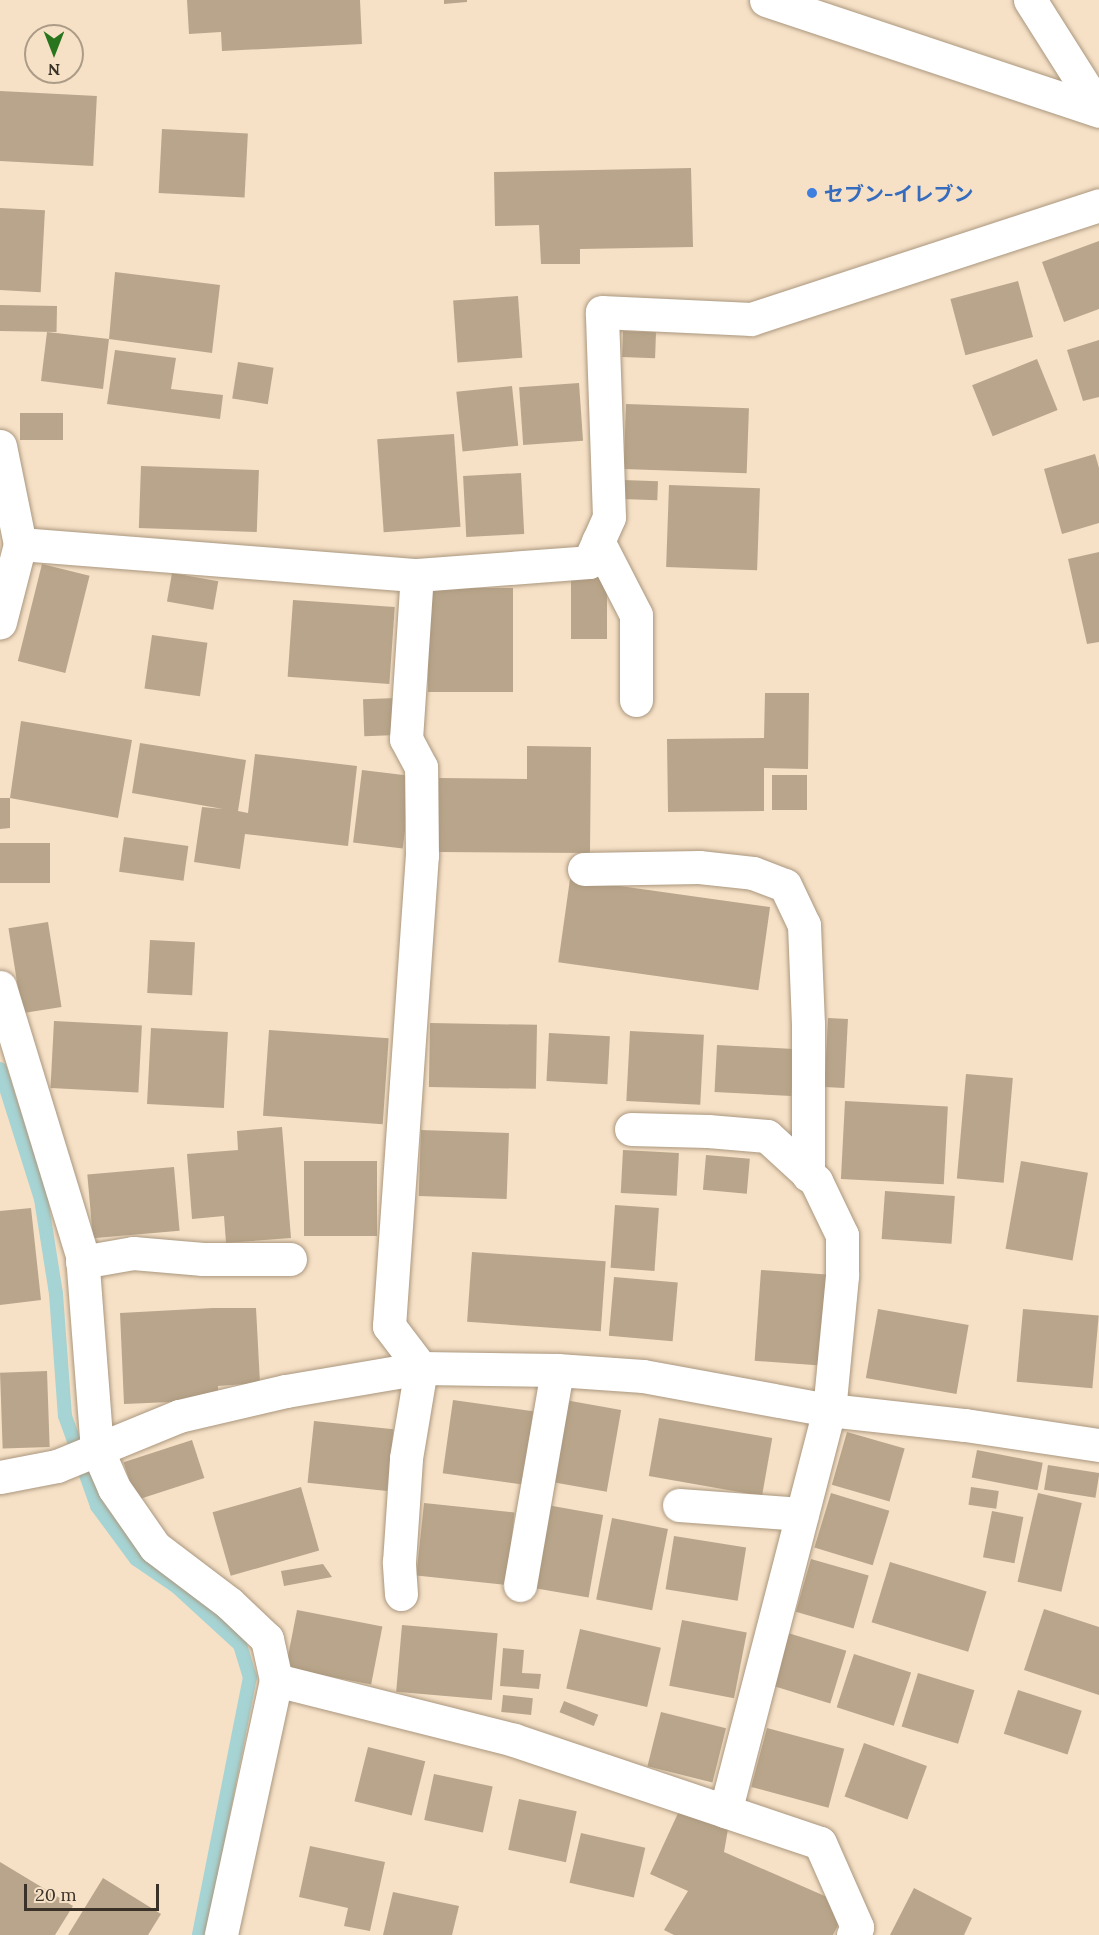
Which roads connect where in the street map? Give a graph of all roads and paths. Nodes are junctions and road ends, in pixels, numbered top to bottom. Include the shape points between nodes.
1 (766, 0) edge
2 (1030, 0) edge
3 (1099, 110) edge
4 (1099, 205) edge
5 (0, 446) edge
6 (598, 541) junction
7 (20, 544) junction
8 (417, 575) junction
9 (0, 622) edge
10 (636, 700) dead end
11 (584, 869) dead end
12 (0, 987) edge
13 (631, 1129) dead end
14 (808, 1175) junction
15 (290, 1258) dead end
16 (82, 1262) junction
17 (421, 1368) junction
18 (557, 1370) junction
19 (829, 1410) junction
20 (1099, 1445) edge
21 (94, 1450) junction
22 (0, 1477) edge
23 (679, 1505) dead end
24 (802, 1514) junction
25 (520, 1586) dead end
26 (401, 1594) dead end
27 (276, 1680) junction
28 (724, 1811) junction
29 (221, 1935) edge
30 (853, 1935) edge

1 - 3 street
2 - 3 street
4 - 6 street via 751,319 602,312 609,517
5 - 7 street
6 - 8 street via 589,562
6 - 10 street via 636,615
7 - 8 street
7 - 9 street
8 - 17 street via 406,739 421,767 422,856 389,1326
11 - 14 street via 699,867 753,873 785,885 804,925
12 - 16 street
13 - 14 street via 767,1136
14 - 19 street via 816,1182 842,1235 842,1276
15 - 16 street via 203,1258 134,1252
16 - 21 street
17 - 18 street
17 - 21 street via 286,1391 179,1416
17 - 26 street via 406,1458 399,1562
18 - 19 street via 643,1376
18 - 25 street
19 - 20 street
19 - 24 street
21 - 22 street via 57,1466
21 - 27 street via 114,1488 155,1547 229,1603 267,1639
23 - 24 street
24 - 28 street
27 - 28 street via 514,1740
27 - 29 street
28 - 30 street via 820,1843 857,1927

